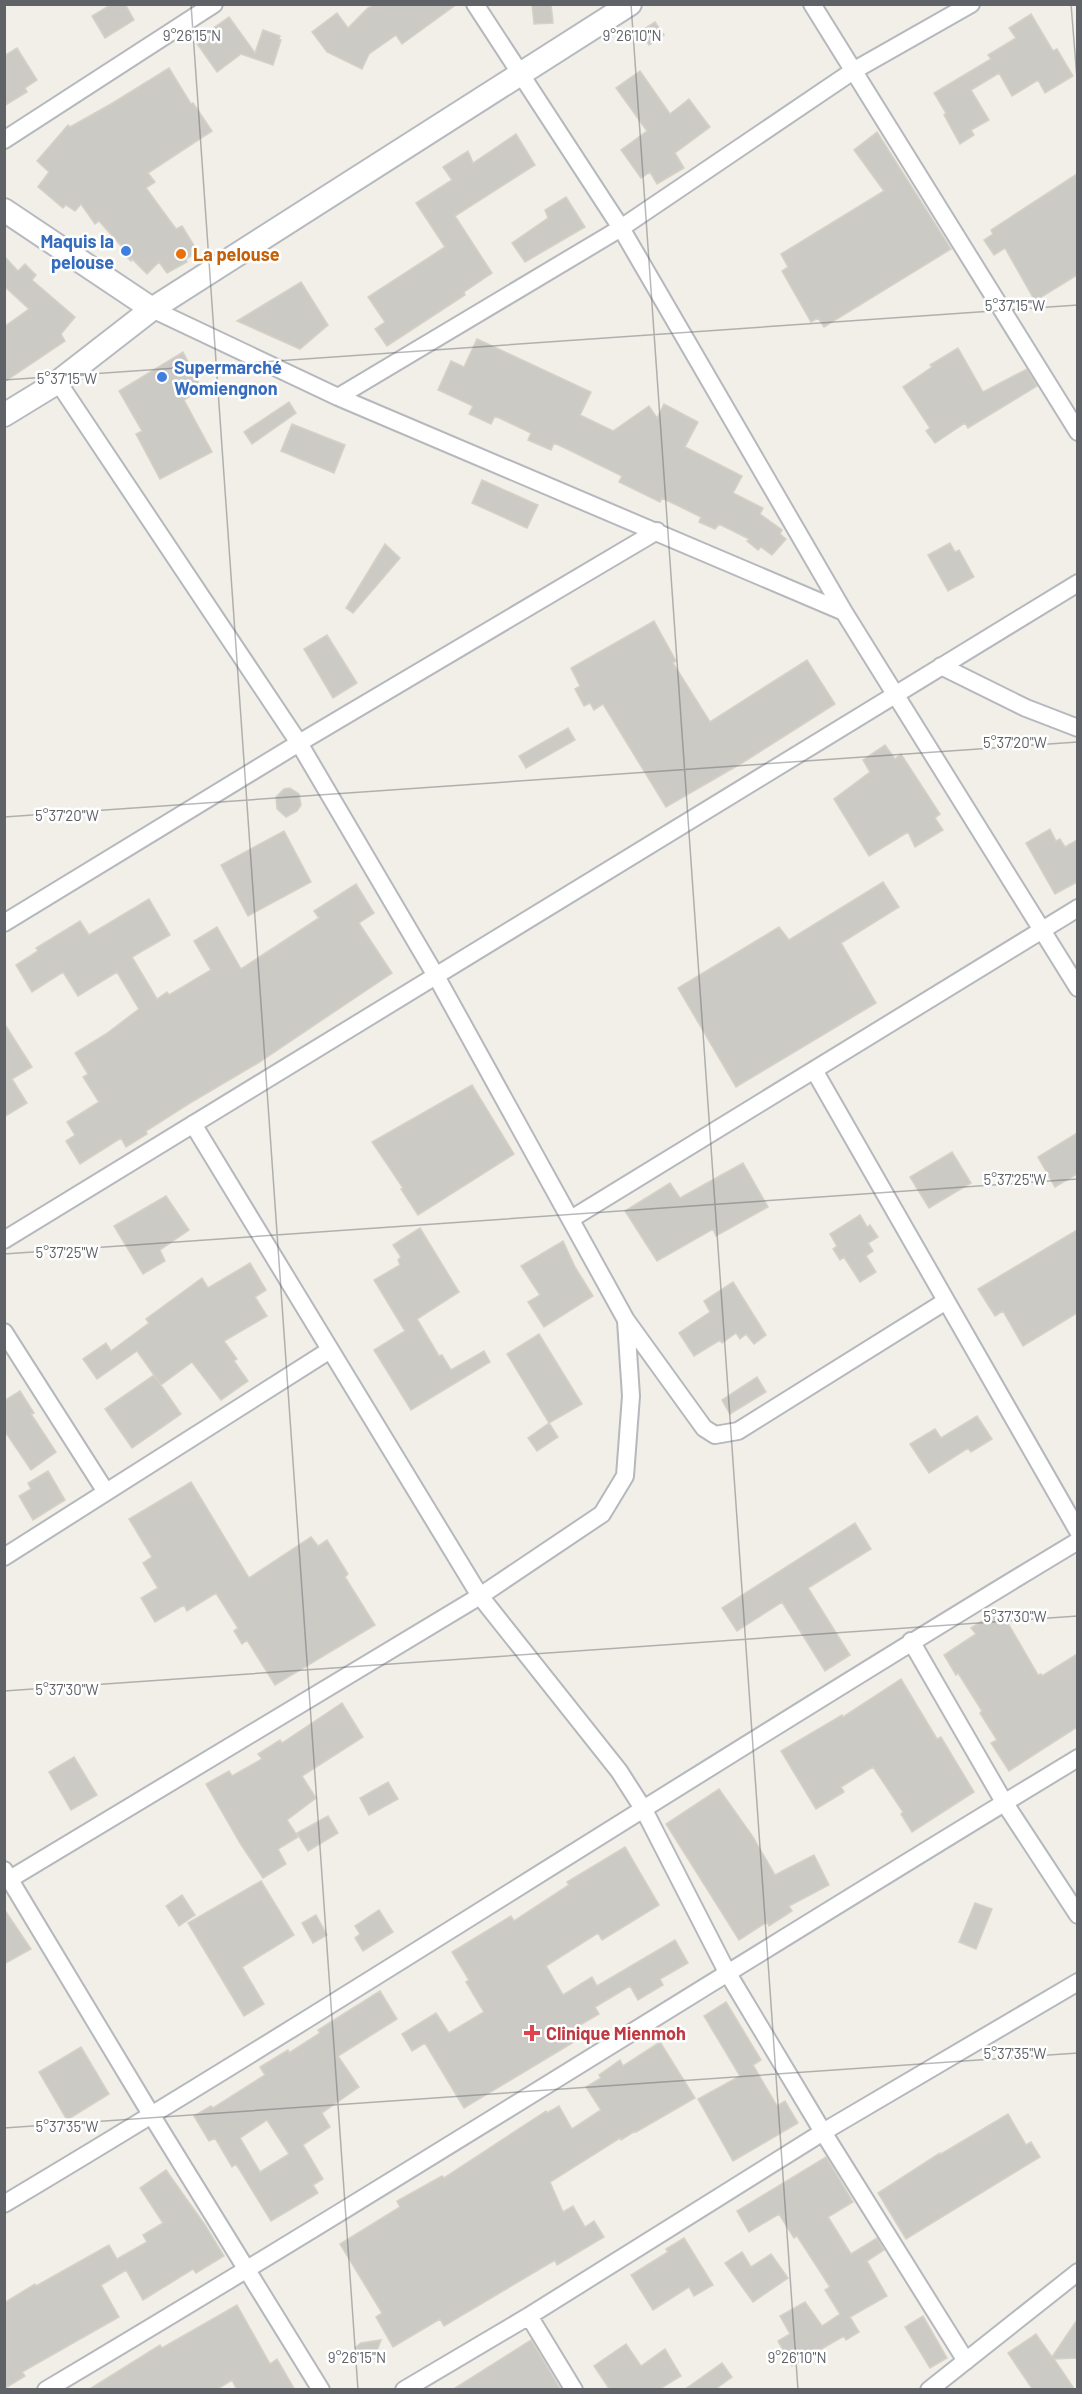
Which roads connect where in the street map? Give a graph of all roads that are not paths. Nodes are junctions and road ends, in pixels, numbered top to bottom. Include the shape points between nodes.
1 (214, 4) edge
2 (475, 4) edge
3 (630, 4) edge
4 (812, 4) edge
5 (971, 4) edge
6 (853, 71) junction
7 (521, 75) junction
8 (4, 140) edge
9 (4, 210) edge
10 (621, 228) junction
11 (152, 309) junction
12 (58, 382) junction
13 (338, 397) junction
14 (4, 415) edge
15 (1077, 432) edge
16 (657, 531) junction
17 (1077, 583) edge
18 (844, 612) junction
19 (941, 666) junction
20 (895, 695) junction
21 (1077, 728) edge
22 (299, 743) junction
23 (1077, 908) edge
24 (4, 923) edge
25 (1042, 930) junction
26 (436, 976) junction
27 (1077, 987) edge
28 (814, 1070) junction
29 (193, 1124) junction
30 (571, 1219) junction
31 (4, 1240) edge
32 (946, 1301) junction
33 (626, 1320) junction
34 (4, 1332) edge
35 (330, 1350) junction
36 (106, 1492) junction
37 (1077, 1531) edge
38 (1077, 1541) edge
39 (4, 1557) edge
40 (480, 1596) junction
41 (911, 1641) junction
42 (1077, 1758) edge
43 (1005, 1802) junction
44 (644, 1810) junction
45 (7, 1875) edge
46 (1077, 1916) edge
47 (727, 1972) junction
48 (1077, 1982) edge
49 (152, 2116) junction
50 (823, 2132) junction
51 (4, 2204) edge
52 (248, 2270) junction
53 (1077, 2272) edge
54 (529, 2316) junction
55 (966, 2361) junction
56 (46, 2390) edge
57 (321, 2390) edge
58 (404, 2390) edge
59 (574, 2390) edge
60 (928, 2390) edge

1 - 8 street
2 - 7 street
3 - 7 main road
4 - 6 street
5 - 6 street
6 - 10 street
6 - 15 street
7 - 10 street
7 - 11 main road
9 - 11 main road
10 - 13 street
10 - 18 street
11 - 12 main road
11 - 13 street
12 - 14 main road
12 - 22 street
13 - 16 street
16 - 18 street
16 - 22 street
17 - 19 street
18 - 20 street
19 - 20 street
19 - 21 street
20 - 25 street
20 - 26 street
22 - 24 street
22 - 26 street
23 - 25 street
25 - 27 street
25 - 28 street
26 - 29 street
26 - 30 street
28 - 30 street
28 - 32 street
29 - 31 street
29 - 35 street
30 - 33 street
32 - 33 street via 738,1431 715,1435 704,1428
32 - 37 street
33 - 40 street via 631,1396 626,1476 602,1514
34 - 36 street
35 - 36 street
35 - 40 street
36 - 39 street
38 - 41 street
40 - 44 street via 619,1771
40 - 45 street
41 - 43 street
41 - 44 street
42 - 43 street
43 - 46 street
43 - 47 street
44 - 47 street
44 - 49 street
45 - 49 street
47 - 50 street
47 - 52 street
48 - 50 street
49 - 51 street
49 - 52 street
50 - 54 street
50 - 55 street
52 - 56 street
52 - 57 street
53 - 55 street
54 - 58 street
54 - 59 street
55 - 60 street

